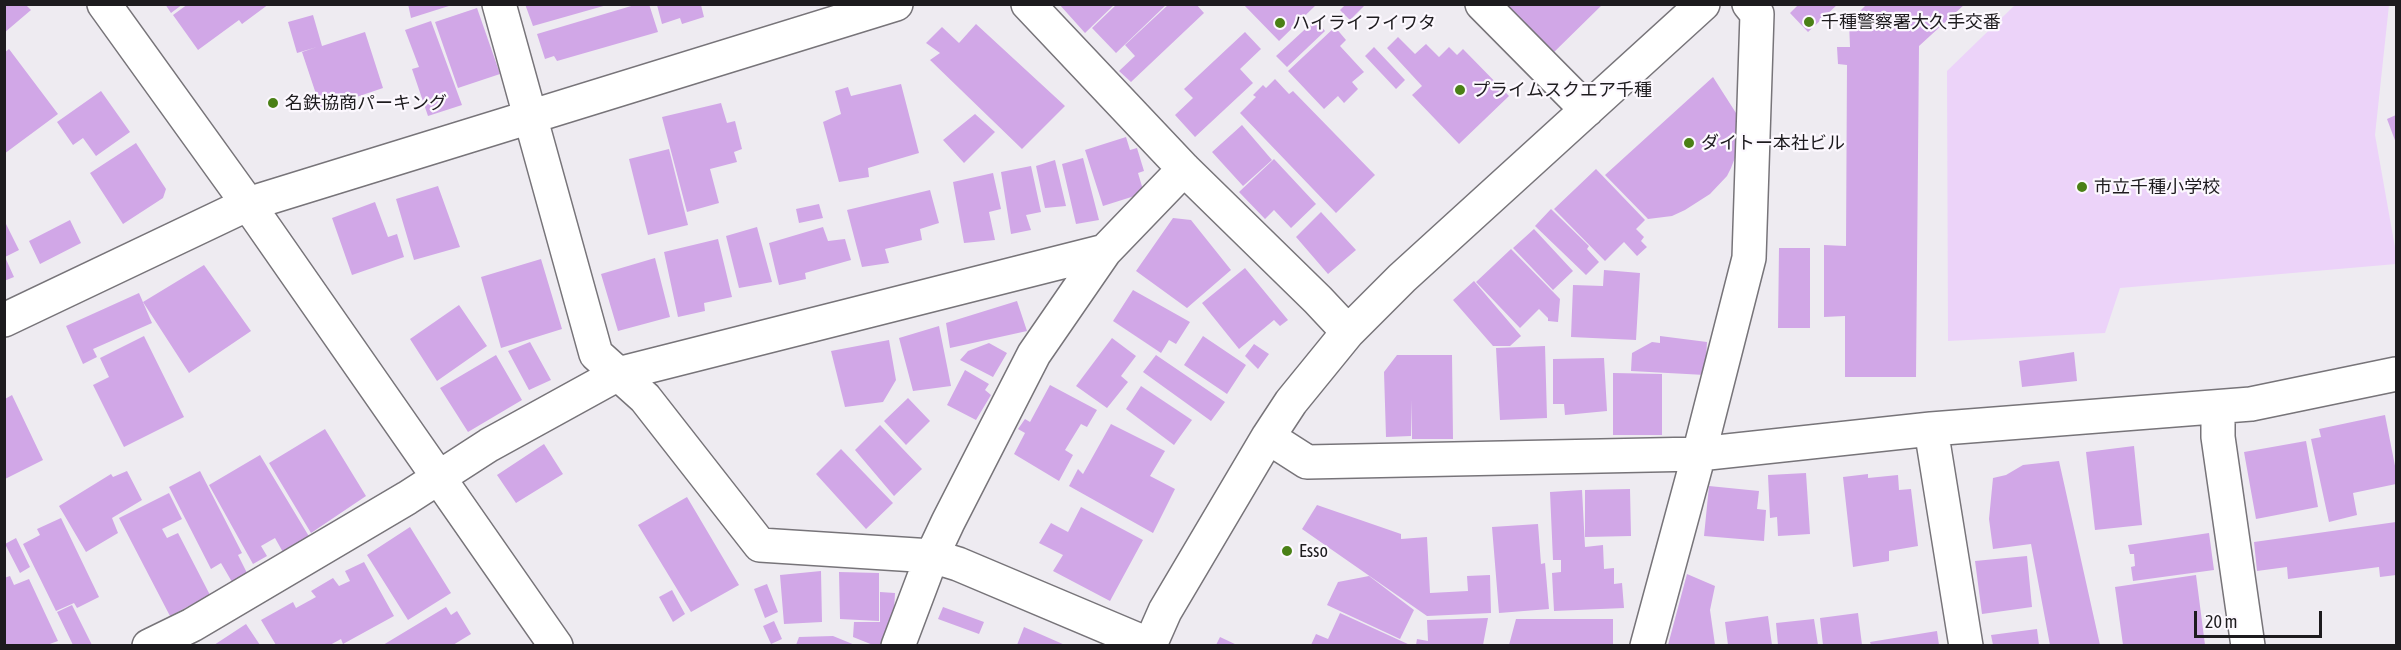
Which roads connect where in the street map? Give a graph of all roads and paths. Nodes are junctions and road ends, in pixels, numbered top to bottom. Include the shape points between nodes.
1 (104, 4) edge
2 (499, 4) edge
3 (896, 4) edge
4 (1028, 4) edge
5 (1482, 4) edge
6 (1703, 4) edge
7 (1749, 4) edge
8 (1587, 110) junction
9 (531, 116) junction
10 (1184, 169) junction
11 (248, 204) junction
12 (1104, 251) junction
13 (4, 320) edge
14 (1348, 332) junction
15 (618, 374) junction
16 (2397, 374) edge
17 (2218, 407) junction
18 (1932, 429) junction
19 (1268, 437) junction
20 (1699, 454) junction
21 (438, 478) junction
22 (932, 556) junction
23 (149, 645) edge
24 (556, 645) edge
25 (898, 645) edge
26 (1150, 645) edge
27 (1647, 645) edge
28 (1966, 645) edge
29 (2248, 645) edge

1 - 11 street
2 - 9 street
3 - 9 street
4 - 10 street
5 - 8 street
6 - 8 street
7 - 20 street via 1756,14 1749,258
8 - 14 street
9 - 11 street
9 - 15 street via 596,354
10 - 12 street
10 - 14 street
11 - 13 street
11 - 21 street
12 - 15 street
12 - 22 street via 1034,354
14 - 19 street
15 - 21 street via 489,445
15 - 22 street via 645,398 760,545
16 - 17 street via 2251,404
17 - 18 street
17 - 29 street via 2218,436
18 - 20 street
18 - 28 street
19 - 20 street via 1307,462
19 - 26 street via 1165,611
20 - 27 street
21 - 23 street via 192,625
21 - 24 street
22 - 25 street
22 - 26 street

